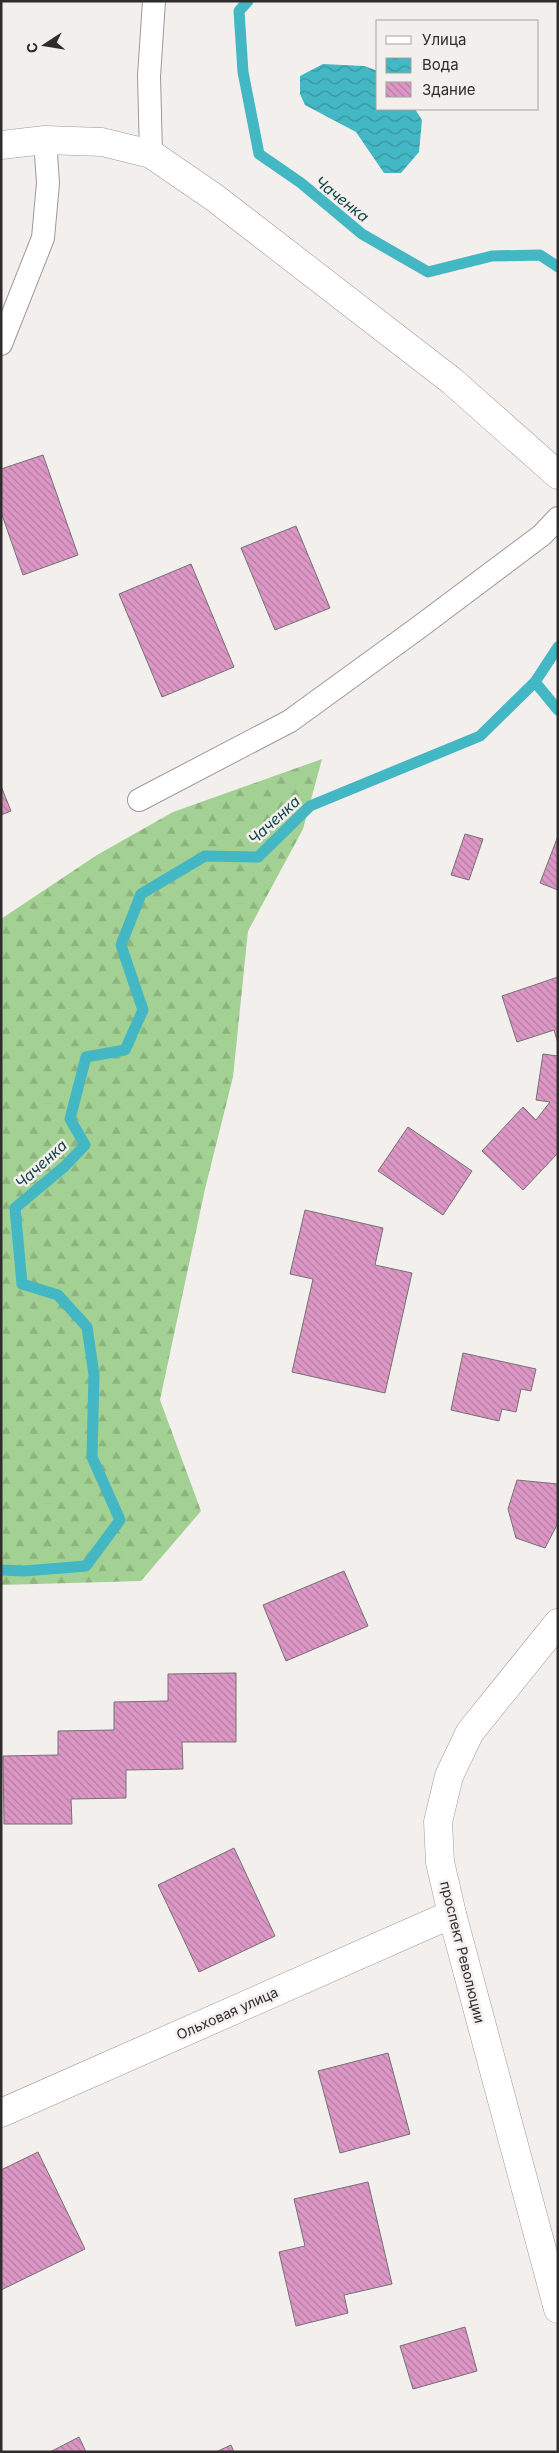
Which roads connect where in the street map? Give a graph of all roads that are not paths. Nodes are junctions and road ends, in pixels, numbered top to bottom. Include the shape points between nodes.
1 (154, 1) edge
2 (46, 140) junction
3 (1, 145) edge
4 (150, 154) junction
5 (1, 344) edge
6 (558, 475) edge
7 (558, 518) edge
8 (139, 800) dead end
9 (558, 1623) edge
10 (452, 1914) junction
11 (1, 2112) edge
12 (558, 2309) edge

1 - 4 lane via 149,76
2 - 3 street
2 - 4 street via 102,142
2 - 5 lane via 48,183 43,238
4 - 6 street via 215,198 452,381
7 - 8 lane via 503,564 290,721
9 - 10 street, проспект Революции via 470,1732 449,1776 438,1822 440,1862
10 - 11 street, Ольховая улица
10 - 12 street, проспект Революции

